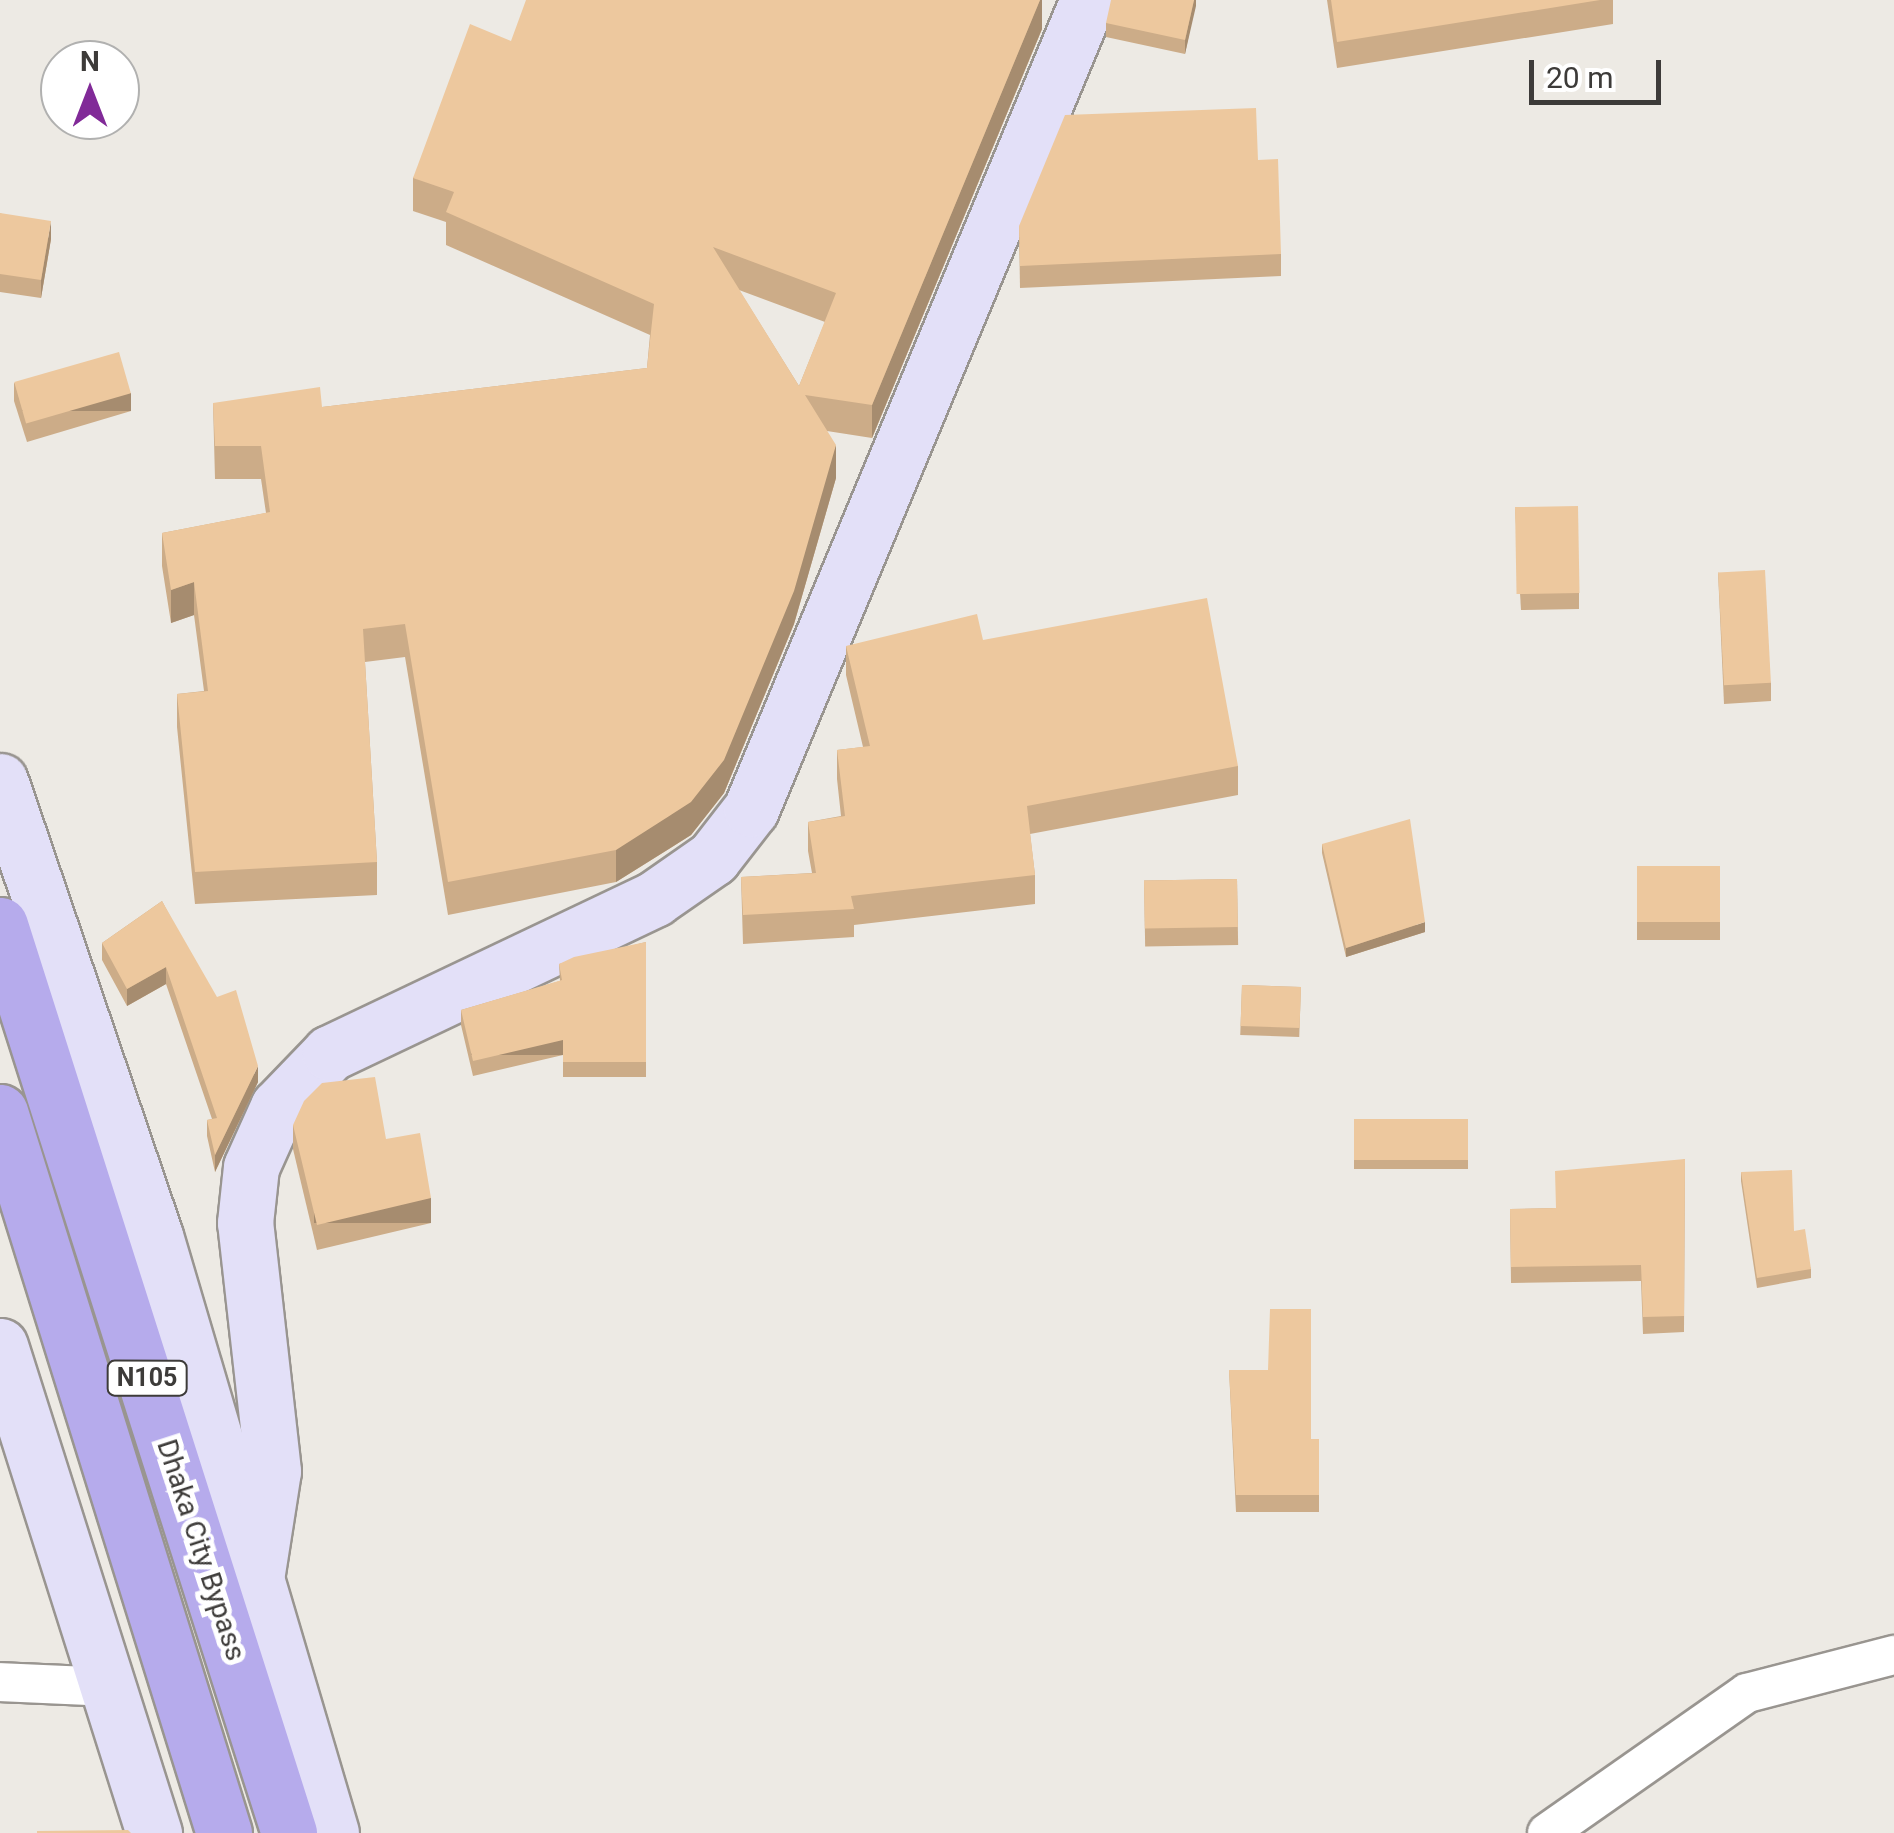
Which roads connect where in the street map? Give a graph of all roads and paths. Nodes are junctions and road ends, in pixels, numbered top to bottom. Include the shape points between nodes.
1 (1088, 0) edge
2 (0, 780) edge
3 (0, 924) edge
4 (0, 1112) edge
5 (0, 1346) edge
6 (256, 1579) junction
7 (1894, 1655) edge
8 (0, 1682) edge
9 (109, 1688) junction
10 (154, 1833) edge
11 (224, 1833) edge
12 (289, 1833) edge
13 (331, 1833) edge
14 (1548, 1833) edge

1 - 6 main road via 751,809 712,858 654,899 330,1053 278,1106 251,1167 245,1222 273,1472
2 - 6 main road via 155,1236
3 - 12 highway, Dhaka City Bypass / N105
4 - 11 highway, Dhaka City Bypass / N105
5 - 9 main road
6 - 13 main road
7 - 14 street via 1746,1693
8 - 9 street
9 - 10 main road

